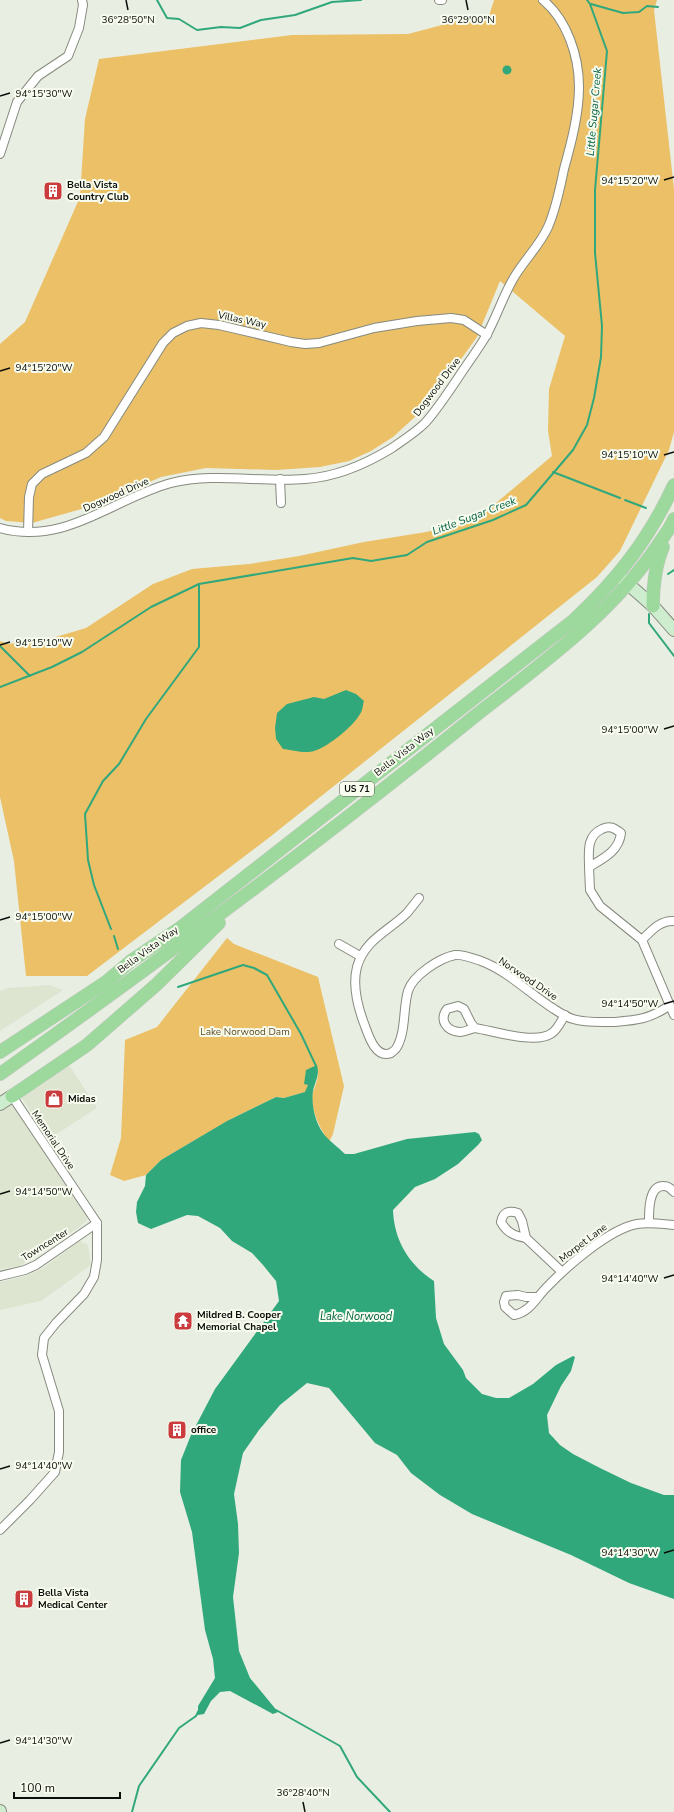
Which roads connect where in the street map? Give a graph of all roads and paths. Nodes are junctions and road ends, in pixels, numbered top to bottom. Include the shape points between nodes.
1 (82, 0) edge
2 (439, 0) edge
3 (442, 0) edge
4 (543, 0) edge
5 (0, 154) edge
6 (487, 335) junction
7 (280, 479) junction
8 (674, 485) edge
9 (281, 503) dead end
10 (673, 521) edge
11 (0, 528) edge
12 (28, 532) junction
13 (618, 575) junction
14 (628, 584) junction
15 (653, 606) junction
16 (674, 630) edge
17 (589, 867) junction
18 (254, 888) junction
19 (418, 898) dead end
20 (674, 921) edge
21 (642, 940) junction
22 (339, 944) dead end
23 (360, 956) junction
24 (669, 1006) junction
25 (565, 1015) junction
26 (674, 1015) edge
27 (475, 1028) dead end
28 (0, 1052) edge
29 (0, 1074) edge
30 (12, 1096) junction
31 (0, 1104) edge
32 (674, 1192) edge
33 (97, 1223) junction
34 (649, 1224) junction
35 (674, 1225) edge
36 (526, 1238) dead end
37 (562, 1272) junction
38 (0, 1276) edge
39 (538, 1296) dead end
40 (0, 1530) edge

1 - 5 street via 79,28 68,56 38,76 17,102
2 - 3 street
4 - 6 street, Dogwood Drive via 556,13 568,34 576,56 579,88 573,134 548,227 513,279
6 - 7 street, Dogwood Drive via 424,424 392,448 359,465 327,476 303,480
6 - 12 street, Villas Way via 464,320 451,318 374,328 319,344 291,342 220,325 201,323 187,326 173,333 163,343 104,436 86,453 42,474 32,484
7 - 9 street
7 - 12 street, Dogwood Drive via 195,480 173,483 144,492 72,526
8 - 13 main road, Bella Vista Way / US 71 via 651,531
10 - 14 main road, Bella Vista Way / US 71 via 650,557
10 - 15 main road via 658,559 653,586
11 - 12 street, Dogwood Drive
13 - 14 street
13 - 28 main road, Bella Vista Way / US 71 via 574,620 186,923 131,961 106,982
14 - 15 street
14 - 18 main road, Bella Vista Way / US 71 via 591,623 426,756
15 - 16 street
17 - 17 street via 616,849 621,833 607,826 597,831 588,847
17 - 21 street via 590,890 600,906
18 - 29 main road, Bella Vista Way / US 71 via 113,994
18 - 30 main road via 156,986 87,1046
19 - 23 street, Norwood Drive via 407,913 373,941
20 - 21 street via 668,920 657,925
21 - 24 street
22 - 23 street
23 - 25 street, Norwood Drive via 356,974 358,1001 369,1035 380,1053 386,1054 397,1047 401,1037 408,989 420,973 456,955 482,961 499,970
24 - 25 street, Norwood Drive via 636,1021 600,1022 577,1020
24 - 26 street
25 - 27 street via 552,1033 541,1038 526,1038
30 - 31 street
30 - 33 street, Memorial Drive
32 - 34 street via 668,1186 656,1188 652,1195
33 - 38 street, Towncenter via 36,1265
33 - 40 street via 97,1260 94,1277 84,1294 44,1338 42,1355 59,1411 59,1452 55,1472
34 - 35 street, Morpet Lane
34 - 37 street, Morpet Lane via 637,1224 617,1230
36 - 37 street
37 - 39 street, Morpet Lane

